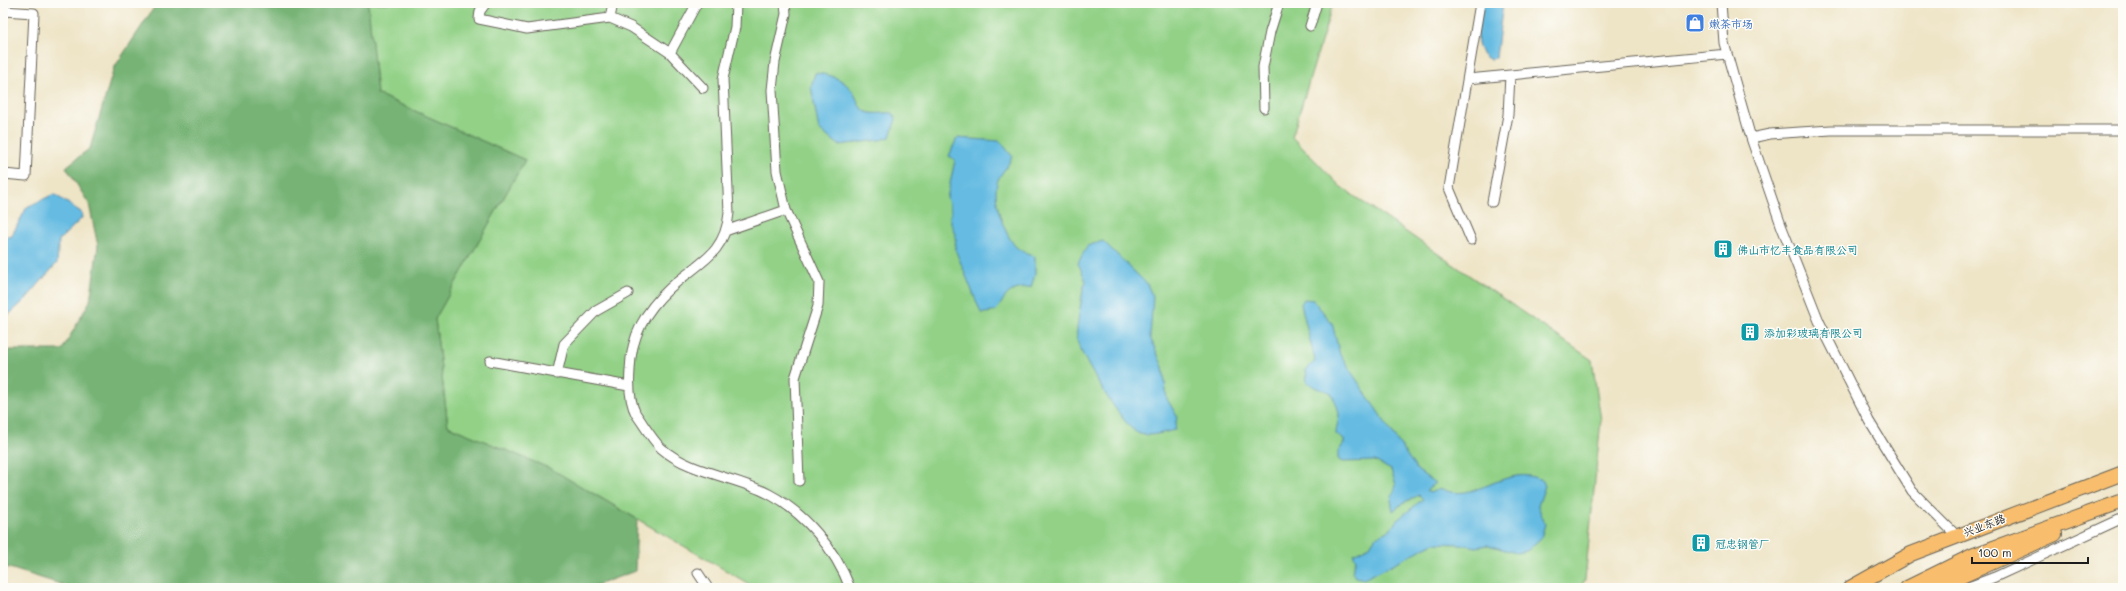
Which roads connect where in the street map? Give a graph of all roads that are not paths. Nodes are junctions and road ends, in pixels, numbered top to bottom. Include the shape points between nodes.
1 (486, 3) edge
2 (614, 3) edge
3 (697, 3) edge
4 (736, 3) edge
5 (785, 3) edge
6 (1279, 3) edge
7 (1317, 3) edge
8 (1480, 3) edge
9 (1721, 3) edge
10 (3, 11) edge
11 (610, 18) junction
12 (1310, 26) dead end
13 (670, 53) junction
14 (1727, 54) junction
15 (1510, 75) junction
16 (1468, 79) junction
17 (704, 88) dead end
18 (1264, 108) dead end
19 (2123, 130) edge
20 (1751, 138) junction
21 (3, 174) edge
22 (1492, 202) dead end
23 (786, 210) junction
24 (728, 230) junction
25 (1471, 240) dead end
26 (628, 293) dead end
27 (490, 361) dead end
28 (557, 374) junction
29 (629, 386) junction
30 (2123, 473) edge
31 (799, 481) dead end
32 (2123, 501) edge
33 (2123, 504) edge
34 (2123, 518) edge
35 (1956, 535) junction
36 (1911, 554) junction
37 (698, 573) dead end
38 (708, 588) edge
39 (850, 588) edge
40 (1850, 588) edge
41 (1869, 588) edge
42 (1907, 588) edge
43 (1935, 588) edge
44 (1966, 588) edge

1 - 11 street via 479,19 527,29
2 - 11 street
3 - 13 street
4 - 24 street via 736,27 723,79
5 - 23 street via 786,14 775,62 772,90 778,171
6 - 18 street via 1262,67
7 - 12 street
8 - 16 street
9 - 14 street
10 - 21 street via 34,13 26,176
11 - 13 street via 631,27
13 - 17 street
14 - 15 street
14 - 20 street
15 - 16 street
15 - 22 street via 1508,115
16 - 25 street via 1449,188
19 - 20 street via 1831,130 1770,134
20 - 35 street via 1819,321 1869,421 1912,491
23 - 24 street
23 - 31 street via 819,282 818,306 795,378
24 - 29 street via 713,253 670,288 638,329 632,343
26 - 28 street via 596,311 564,344
27 - 28 street
28 - 29 street
29 - 39 street via 633,408 647,431 661,447 695,467 769,494 796,512 826,544
30 - 35 main road, 兴业东路
32 - 42 main road via 1974,555
33 - 43 main road
34 - 44 street
35 - 36 main road, 兴业东路
36 - 40 main road, 兴业东路
36 - 41 main road
37 - 38 street

